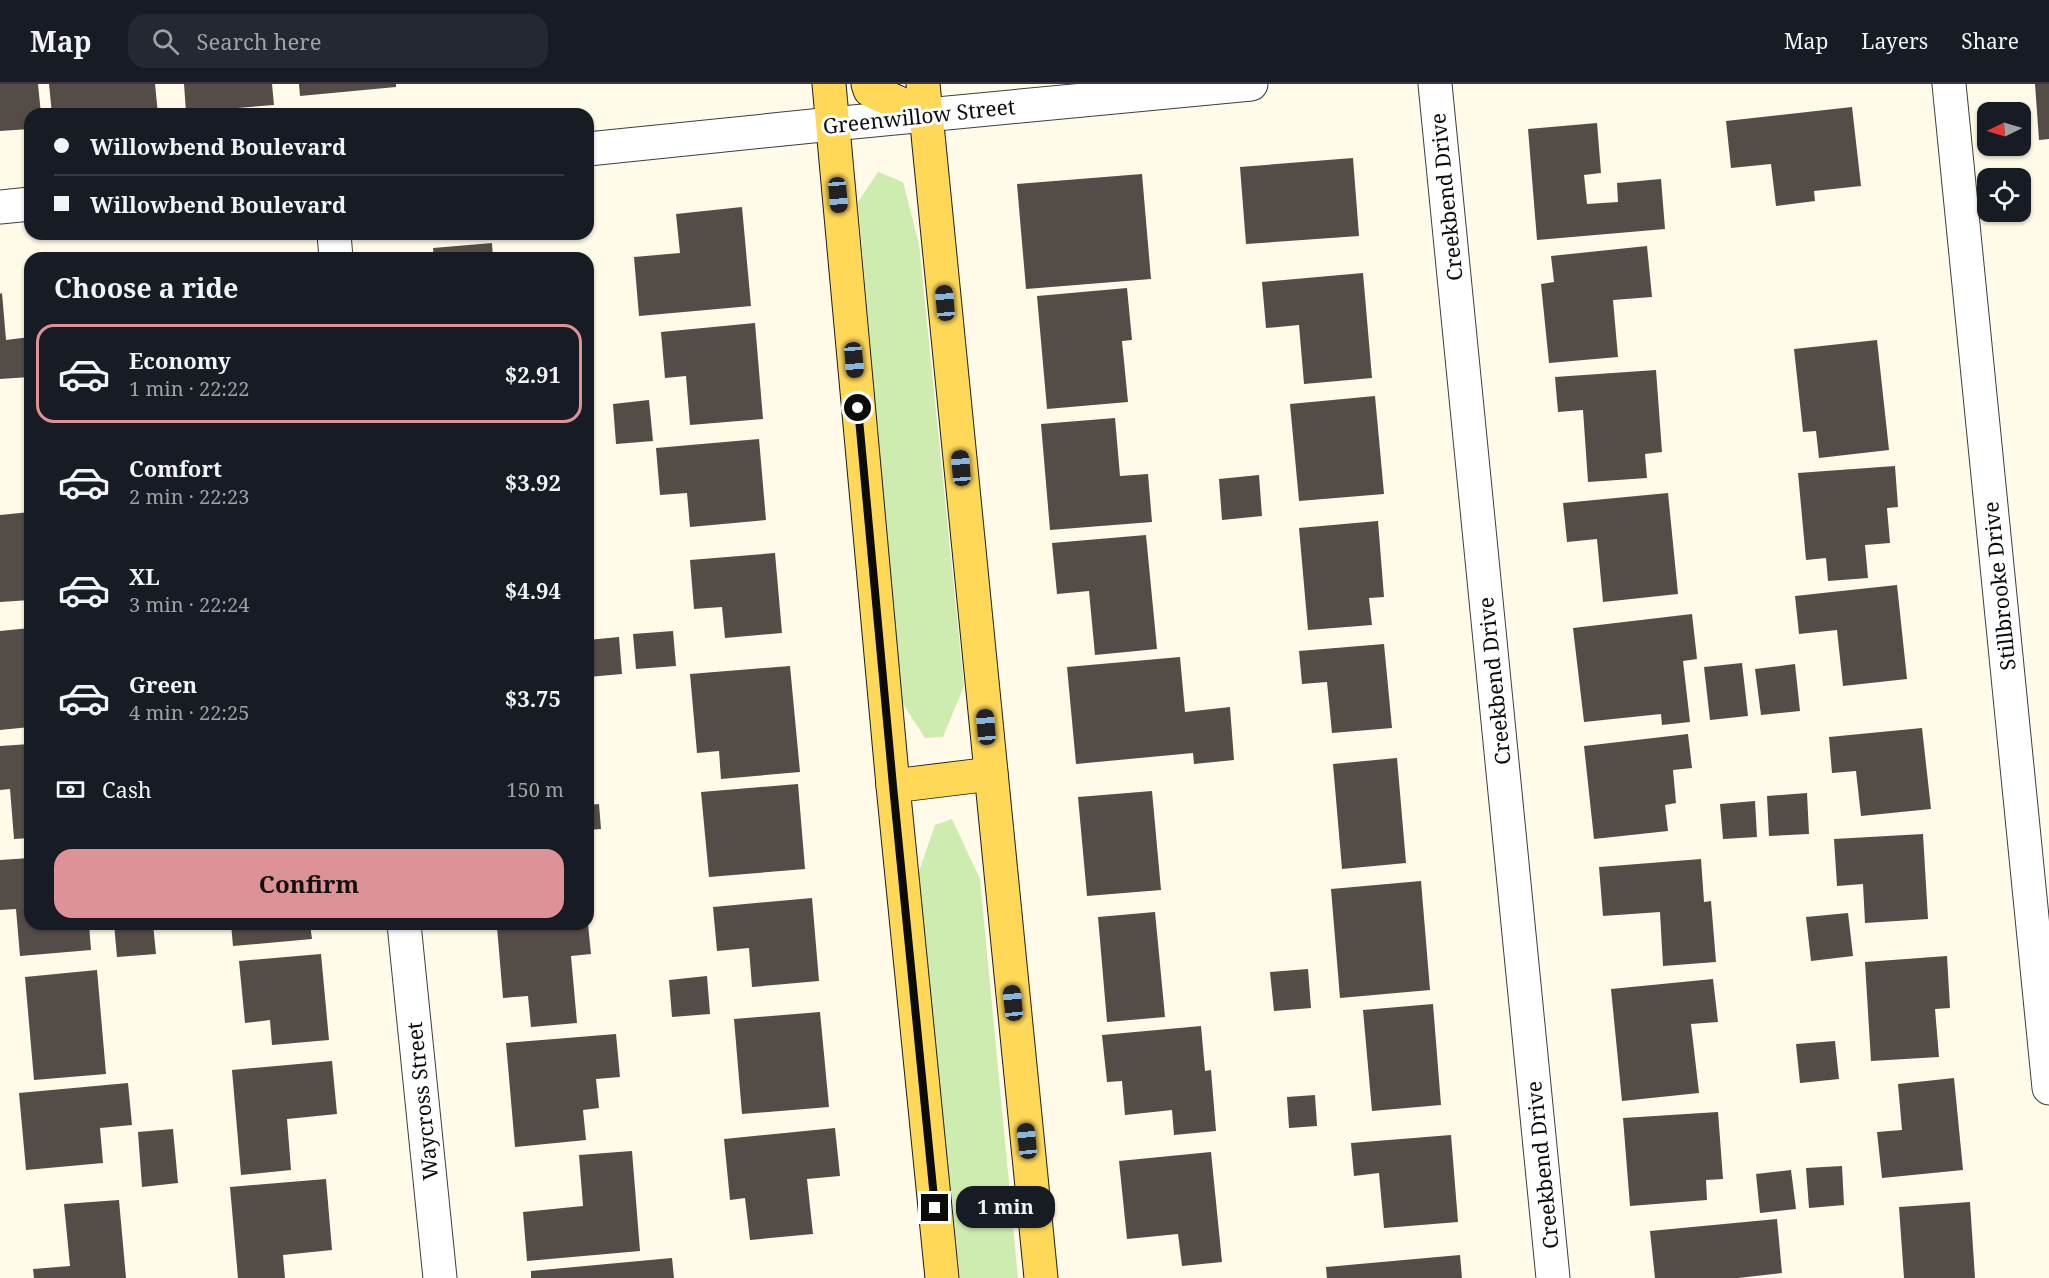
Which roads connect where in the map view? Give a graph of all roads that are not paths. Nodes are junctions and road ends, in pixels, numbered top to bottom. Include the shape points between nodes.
1 (829, 84) edge
2 (868, 84) edge
3 (1251, 84) edge
4 (1435, 84) edge
5 (1949, 84) edge
6 (925, 99) edge
7 (832, 124) junction
8 (594, 148) edge
9 (24, 205) edge
10 (0, 207) edge
11 (990, 774) junction
12 (893, 786) junction
13 (405, 930) edge
14 (2049, 1088) edge
15 (440, 1278) edge
16 (942, 1278) edge
17 (1041, 1278) edge
18 (1553, 1278) edge

1 - 7 main road
2 - 6 main road via 876,93
3 - 6 street, Greenwillow Street
4 - 18 street, Creekbend Drive
5 - 14 street, Stillbrooke Drive
6 - 7 street, Greenwillow Street
6 - 11 main road
7 - 8 street, Greenwillow Street
7 - 12 main road
9 - 10 street
11 - 12 main road
11 - 17 main road
12 - 16 main road
13 - 15 street, Waycross Street

